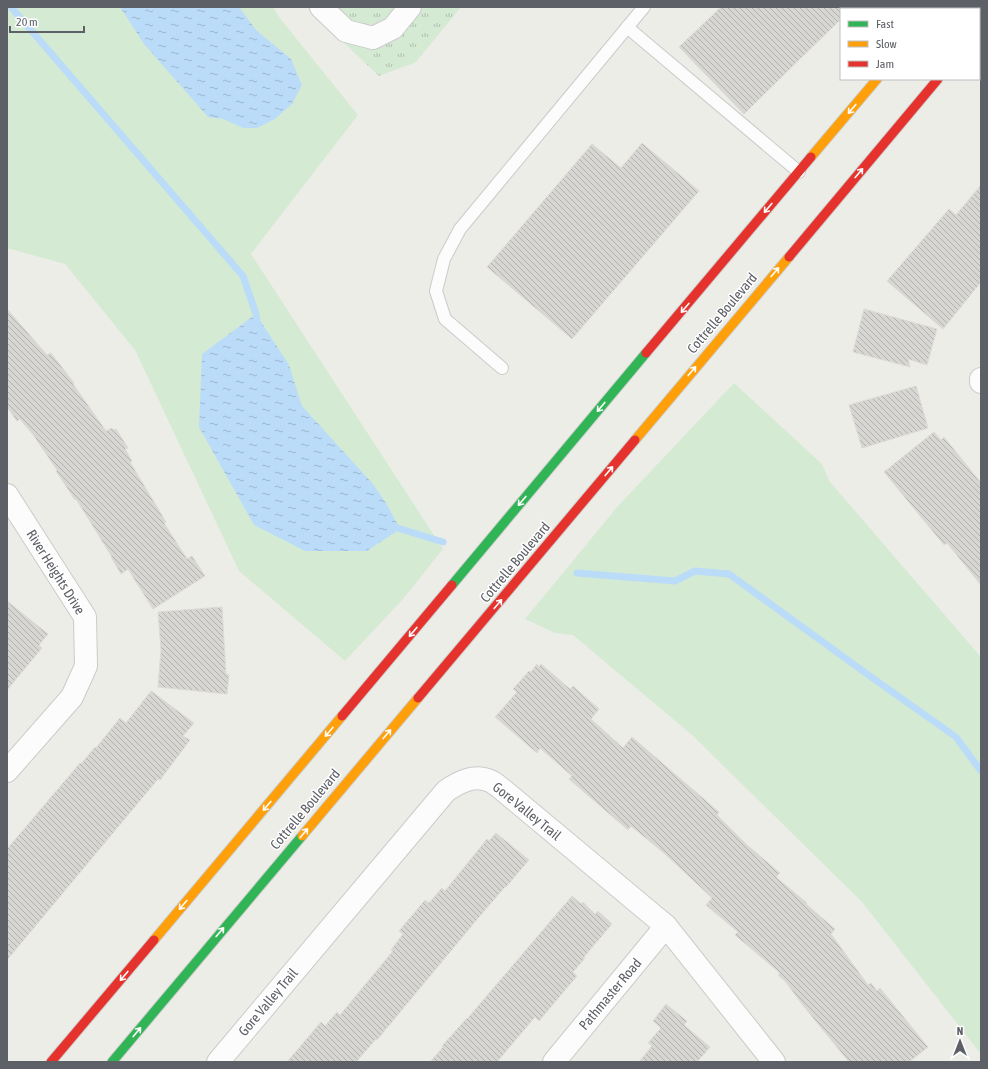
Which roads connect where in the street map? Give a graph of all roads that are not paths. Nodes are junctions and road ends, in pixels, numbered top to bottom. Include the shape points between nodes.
1 (321, 7) edge
2 (410, 7) edge
3 (644, 7) edge
4 (627, 27) junction
5 (876, 80) edge
6 (937, 80) edge
7 (799, 172) junction
8 (502, 368) dead end
9 (7, 495) edge
10 (7, 771) edge
11 (666, 926) junction
12 (51, 1062) edge
13 (112, 1062) edge
14 (218, 1062) edge
15 (554, 1062) edge
16 (774, 1062) edge

1 - 2 street via 346,31 372,38 393,28
3 - 4 lane
4 - 7 lane
4 - 8 lane via 460,229 444,259 436,291 445,319
5 -> 7 main road
13 -> 6 main road, Cottrelle Boulevard
7 -> 12 main road
9 - 10 street, River Heights Drive via 85,617 86,666 72,697
11 - 14 street, Gore Valley Trail via 503,790 490,781 475,778 459,782 446,791
11 - 15 street, Pathmaster Road
11 - 16 street, Gore Valley Trail

